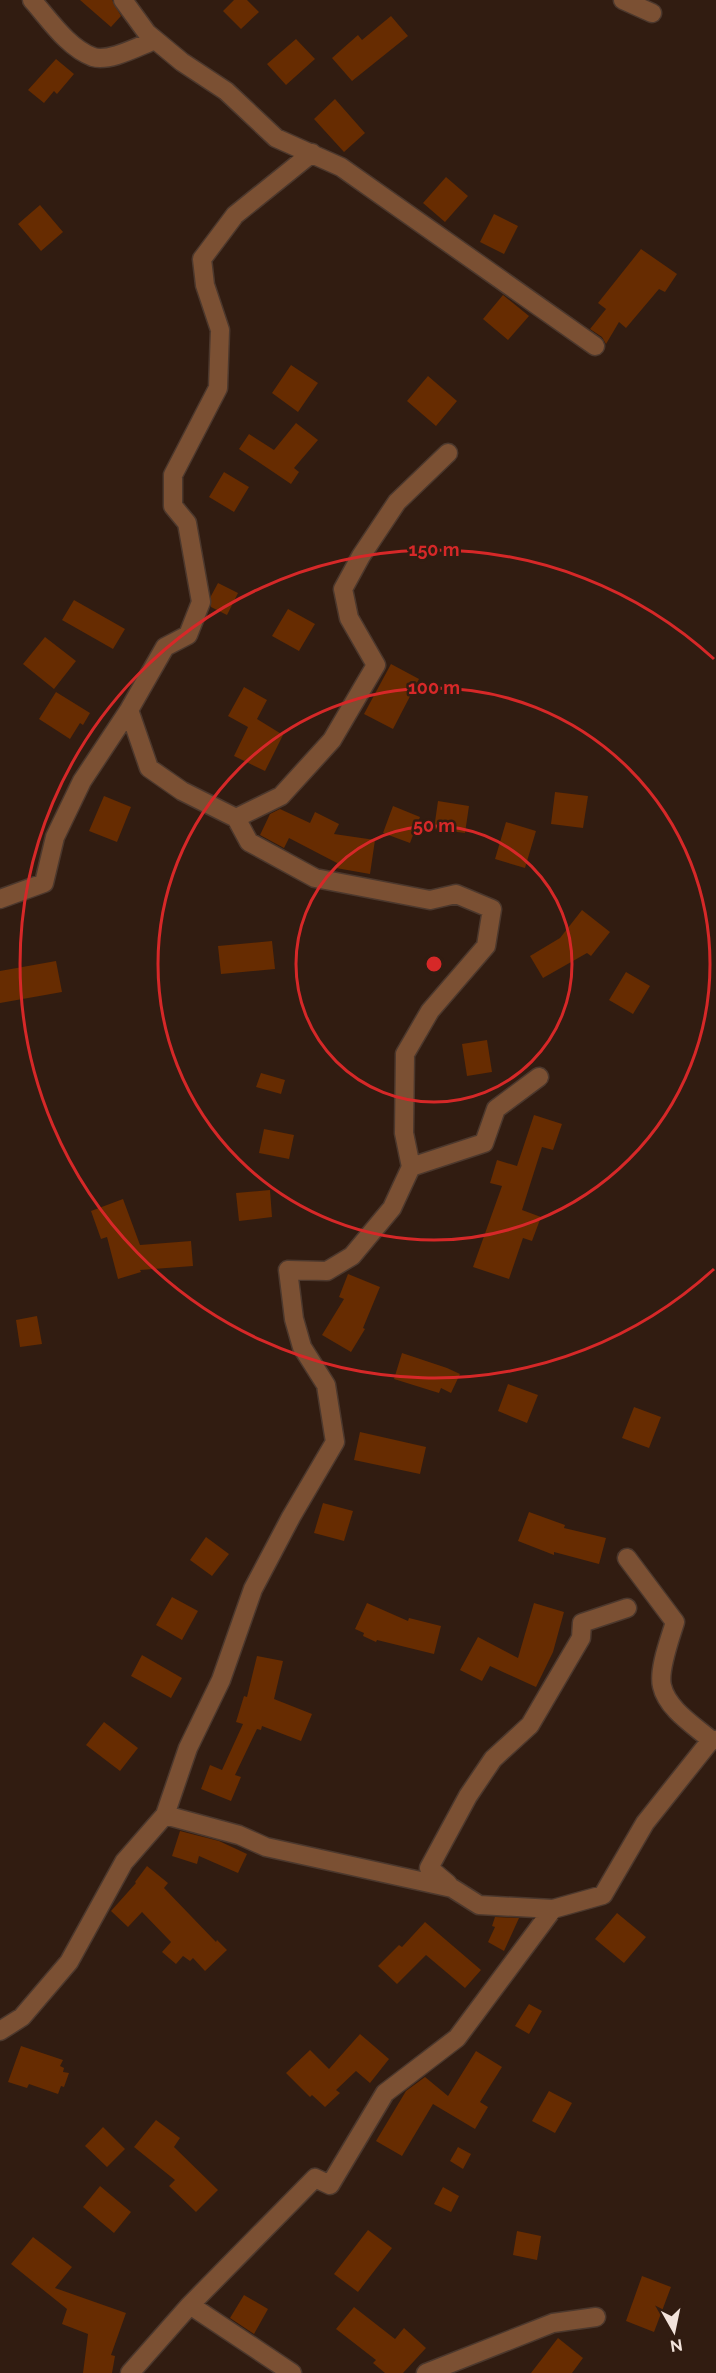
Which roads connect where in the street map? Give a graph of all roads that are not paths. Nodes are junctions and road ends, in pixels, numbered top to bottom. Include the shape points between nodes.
1 (32, 0) edge
2 (123, 0) edge
3 (622, 0) edge
4 (652, 13) dead end
5 (155, 40) junction
6 (312, 153) junction
7 (595, 346) dead end
8 (448, 453) dead end
9 (129, 710) junction
10 (236, 818) junction
11 (0, 899) edge
12 (539, 1077) dead end
13 (411, 1167) junction
14 (627, 1558) dead end
15 (627, 1608) dead end
16 (714, 1740) edge
17 (165, 1815) junction
18 (452, 1888) junction
19 (553, 1909) junction
20 (0, 2031) edge
21 (190, 2305) junction
22 (596, 2318) dead end
23 (130, 2373) edge
24 (292, 2373) edge
25 (426, 2373) edge

1 - 5 street via 65,39 94,57 122,54
2 - 5 street
3 - 4 street
5 - 6 street via 226,91 276,138
6 - 7 street via 341,168
6 - 9 street via 235,216 202,259 205,285 220,330 218,388 173,476 173,506 187,523 201,602 188,635 165,646
8 - 10 street via 397,502 343,589 349,618 376,665 354,703 332,740 281,796
9 - 10 street via 150,768 182,791
9 - 11 street via 82,781 55,837 44,883
10 - 13 street via 249,842 315,878 430,900 456,894 492,909 486,946 430,1011 405,1054 404,1133
12 - 13 street via 496,1109 484,1143
13 - 17 street via 392,1208 352,1256 327,1271 288,1270 294,1319 303,1347 326,1385 335,1442 253,1589 221,1680 188,1748
14 - 16 street via 675,1622 662,1686 671,1705
15 - 18 street via 582,1623 581,1638 530,1725 493,1759 468,1796 429,1868
16 - 19 street via 645,1824 603,1894
17 - 18 street via 239,1835 266,1847
17 - 20 street via 124,1862 69,1962 22,2017
18 - 19 street via 479,1905
19 - 21 street via 457,2038 385,2093 330,2186 315,2178
21 - 23 street
21 - 24 street
22 - 25 street via 553,2323

